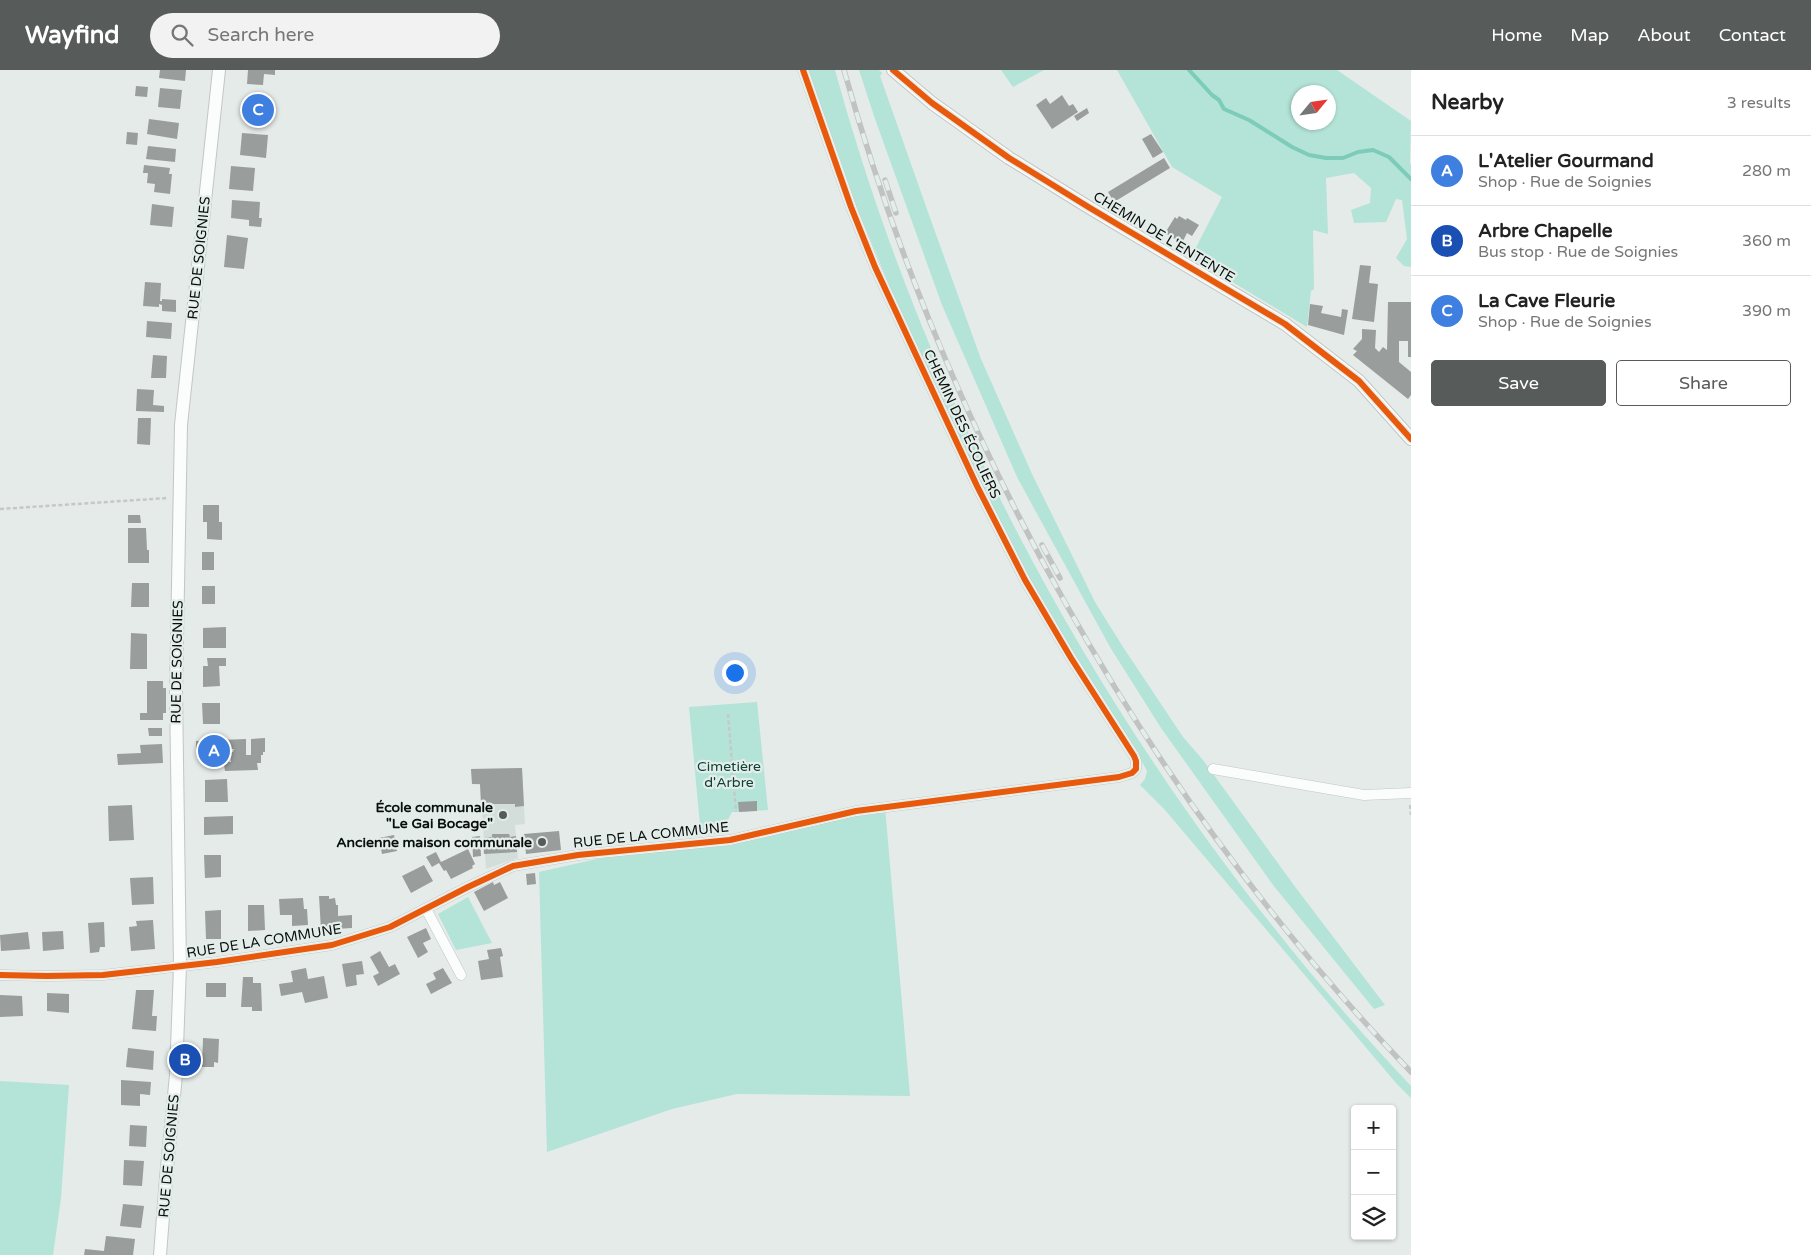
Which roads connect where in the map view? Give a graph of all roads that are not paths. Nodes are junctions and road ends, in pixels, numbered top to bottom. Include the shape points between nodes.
1 (219, 70) edge
2 (803, 70) edge
3 (893, 70) edge
4 (1411, 439) edge
5 (1136, 769) joint
6 (1213, 769) dead end
7 (1411, 793) edge
8 (426, 909) junction
9 (180, 966) junction
10 (0, 975) edge
11 (461, 975) dead end
12 (160, 1255) edge

1 - 9 street, RUE DE SOIGNIES via 181,425 176,692
2 - 5 street, CHEMIN DES ÉCOLIERS via 875,267 977,486 1025,580 1134,756
3 - 4 street, CHEMIN DE L'ENTENTE via 932,103 1009,158 1285,324 1359,381
5 - 8 street, RUE DE LA COMMUNE via 1119,777 856,811 730,840 527,863 487,877
6 - 7 street via 1364,795
8 - 9 street, RUE DE LA COMMUNE via 390,927 345,942
8 - 11 street
9 - 10 street, RUE DE LA COMMUNE via 103,975
9 - 12 street, RUE DE SOIGNIES via 176,1075

